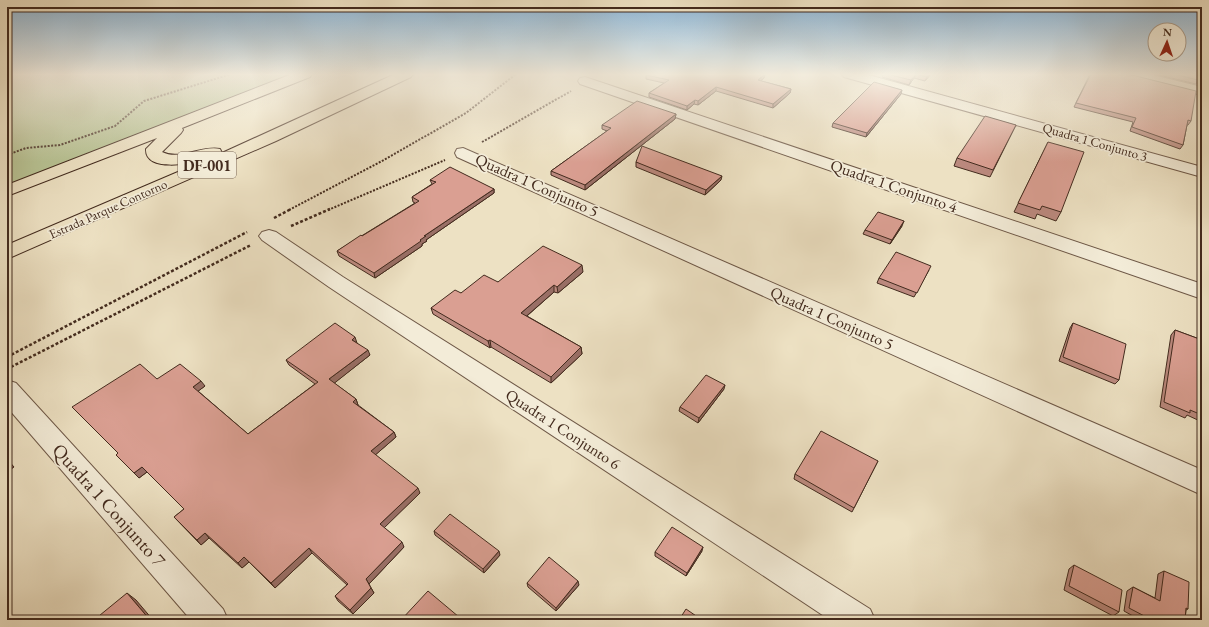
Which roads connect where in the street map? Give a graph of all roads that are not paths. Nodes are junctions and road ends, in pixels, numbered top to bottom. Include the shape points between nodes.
1 (231, 103) edge
2 (344, 103) edge
3 (650, 103) edge
4 (954, 103) edge
5 (204, 114) junction
6 (270, 138) junction
7 (463, 153) road end
8 (1202, 172) edge
9 (7, 191) edge
10 (269, 236) road end
11 (7, 253) edge
12 (1202, 292) edge
13 (7, 390) edge
14 (1202, 482) edge
15 (212, 620) edge
16 (859, 620) edge

1 - 5 main road
2 - 6 main road, Estrada Parque Contorno / DF-001
3 - 12 street, Quadra 1 Conjunto 4
4 - 8 street, Quadra 1 Conjunto 3
5 - 6 main road via 172,132 154,149 154,154 165,160 191,158
5 - 9 main road
6 - 11 main road, Estrada Parque Contorno / DF-001
7 - 14 street, Quadra 1 Conjunto 5
10 - 16 street, Quadra 1 Conjunto 6 via 336,282
13 - 15 street, Quadra 1 Conjunto 7

